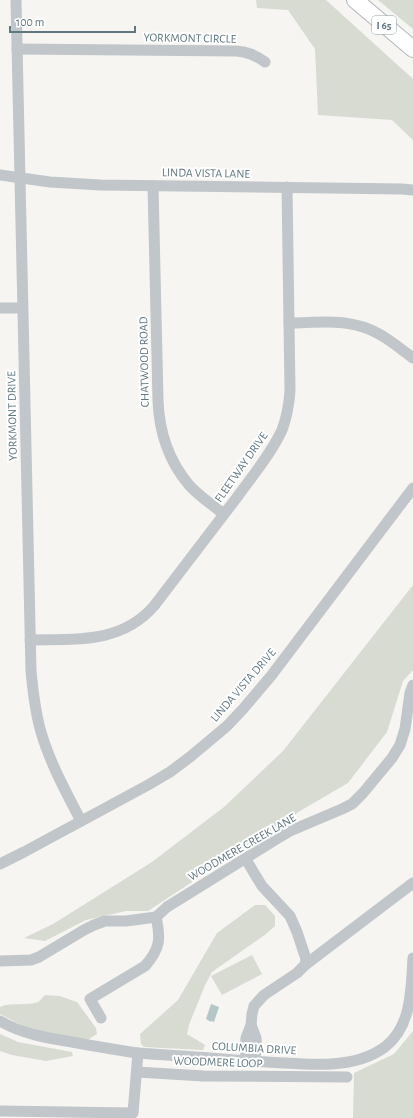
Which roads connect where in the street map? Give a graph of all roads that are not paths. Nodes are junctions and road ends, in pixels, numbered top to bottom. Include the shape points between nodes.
1 (16, 0) edge
2 (355, 0) edge
3 (17, 49) junction
4 (413, 50) edge
5 (265, 62) dead end
6 (0, 175) edge
7 (20, 178) junction
8 (153, 186) junction
9 (287, 187) junction
10 (413, 190) edge
11 (0, 308) edge
12 (22, 308) junction
13 (289, 323) junction
14 (413, 358) edge
15 (413, 488) edge
16 (224, 514) junction
17 (30, 640) junction
18 (413, 685) edge
19 (81, 821) junction
20 (245, 858) junction
21 (0, 864) edge
22 (413, 883) edge
23 (156, 917) junction
24 (413, 958) edge
25 (0, 961) edge
26 (304, 965) junction
27 (101, 1018) dead end
28 (0, 1021) edge
29 (138, 1053) junction
30 (250, 1062) junction
31 (137, 1072) junction
32 (346, 1077) dead end
33 (0, 1111) edge

1 - 3 street, YORKMONT DRIVE
2 - 4 highway, I 65
3 - 5 street, YORKMONT CIRCLE via 236,51 247,52
3 - 7 street, YORKMONT DRIVE
6 - 7 street, LINDA VISTA LANE
7 - 8 street, LINDA VISTA LANE via 50,182
7 - 12 street, YORKMONT DRIVE
8 - 9 street, LINDA VISTA LANE
8 - 16 street, CHATWOOD ROAD via 160,425 167,449 181,474 189,485
9 - 10 street, LINDA VISTA LANE
9 - 13 street, FLEETWAY DRIVE
11 - 12 street
12 - 17 street, YORKMONT DRIVE
13 - 14 street via 330,322 363,327 393,342
13 - 16 street, FLEETWAY DRIVE via 290,391 282,428 271,451
15 - 19 street, LINDA VISTA DRIVE via 271,676 243,709 170,772
16 - 17 street, FLEETWAY DRIVE via 154,606 133,624 101,636
17 - 19 street, YORKMONT DRIVE via 33,691 40,730 54,767
18 - 20 street, WOODMERE CREEK LANE via 400,745 352,804 290,831
19 - 21 street, LINDA VISTA DRIVE
20 - 23 street, WOODMERE CREEK LANE via 167,906
20 - 26 street via 262,886 294,923 306,959
22 - 26 street
23 - 25 street via 94,925 39,957 31,960
23 - 27 street via 160,936 152,958 145,966 90,999
24 - 30 street, COLUMBIA DRIVE via 411,996 404,1022 385,1047 350,1062
26 - 30 street via 297,973 264,995 254,1006 251,1025 256,1038 257,1052
28 - 29 street, COLUMBIA DRIVE via 23,1032
29 - 30 street, COLUMBIA DRIVE
29 - 31 street
31 - 32 street, WOODMERE LOOP via 203,1076
31 - 33 street via 133,1113

